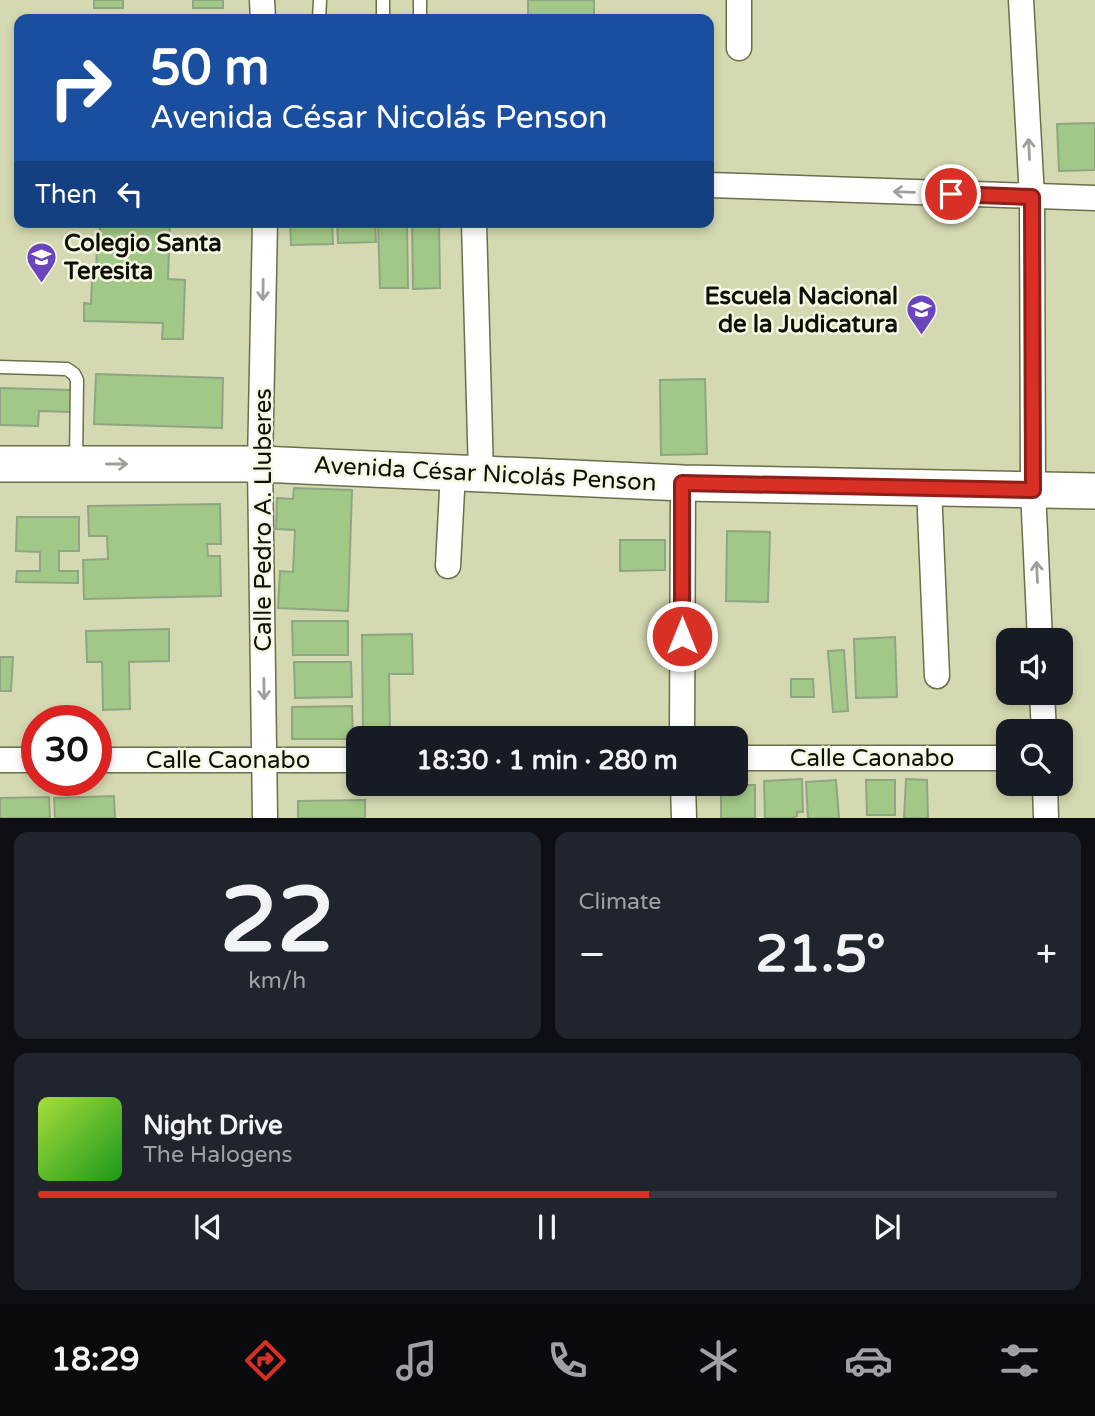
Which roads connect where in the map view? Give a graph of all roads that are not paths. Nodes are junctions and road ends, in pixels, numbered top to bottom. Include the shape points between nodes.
1 (739, 0) edge
2 (1021, 0) edge
3 (739, 48) dead end
4 (714, 185) edge
5 (1032, 197) junction
6 (1095, 198) edge
7 (265, 228) edge
8 (474, 228) edge
9 (0, 367) edge
10 (0, 464) edge
11 (76, 464) junction
12 (260, 464) junction
13 (467, 473) junction
14 (682, 483) junction
15 (929, 488) junction
16 (1033, 490) junction
17 (1095, 491) edge
18 (448, 566) dead end
19 (1039, 628) edge
20 (937, 676) dead end
21 (682, 726) edge
22 (748, 758) edge
23 (996, 758) edge
24 (0, 760) edge
25 (21, 760) edge
26 (112, 760) edge
27 (346, 760) edge
28 (265, 761) junction
29 (683, 796) edge
30 (1045, 796) edge
31 (265, 817) edge
32 (684, 817) edge
33 (1046, 817) edge

1 - 3 street
5 -> 2 street
5 -> 4 street
5 - 6 street
5 - 16 street
7 -> 12 street, Calle Pedro A. Lluberes
8 - 13 street
9 - 11 lane via 67,369 74,374
10 - 11 main road, Avenida César Nicolás Penson
11 -> 12 main road, Avenida César Nicolás Penson
12 - 13 main road, Avenida César Nicolás Penson
12 -> 28 street, Calle Pedro A. Lluberes
13 - 14 main road, Avenida César Nicolás Penson
13 - 18 street
14 - 15 main road, Avenida César Nicolás Penson
14 - 21 street
15 - 16 main road, Avenida César Nicolás Penson
15 - 20 street
16 - 17 main road, Avenida César Nicolás Penson
19 -> 16 street
22 - 23 street, Calle Caonabo
24 - 25 street
26 - 28 street, Calle Caonabo
27 - 28 street, Calle Caonabo
28 - 31 street, Calle Pedro A. Lluberes
29 - 32 street
30 - 33 street

